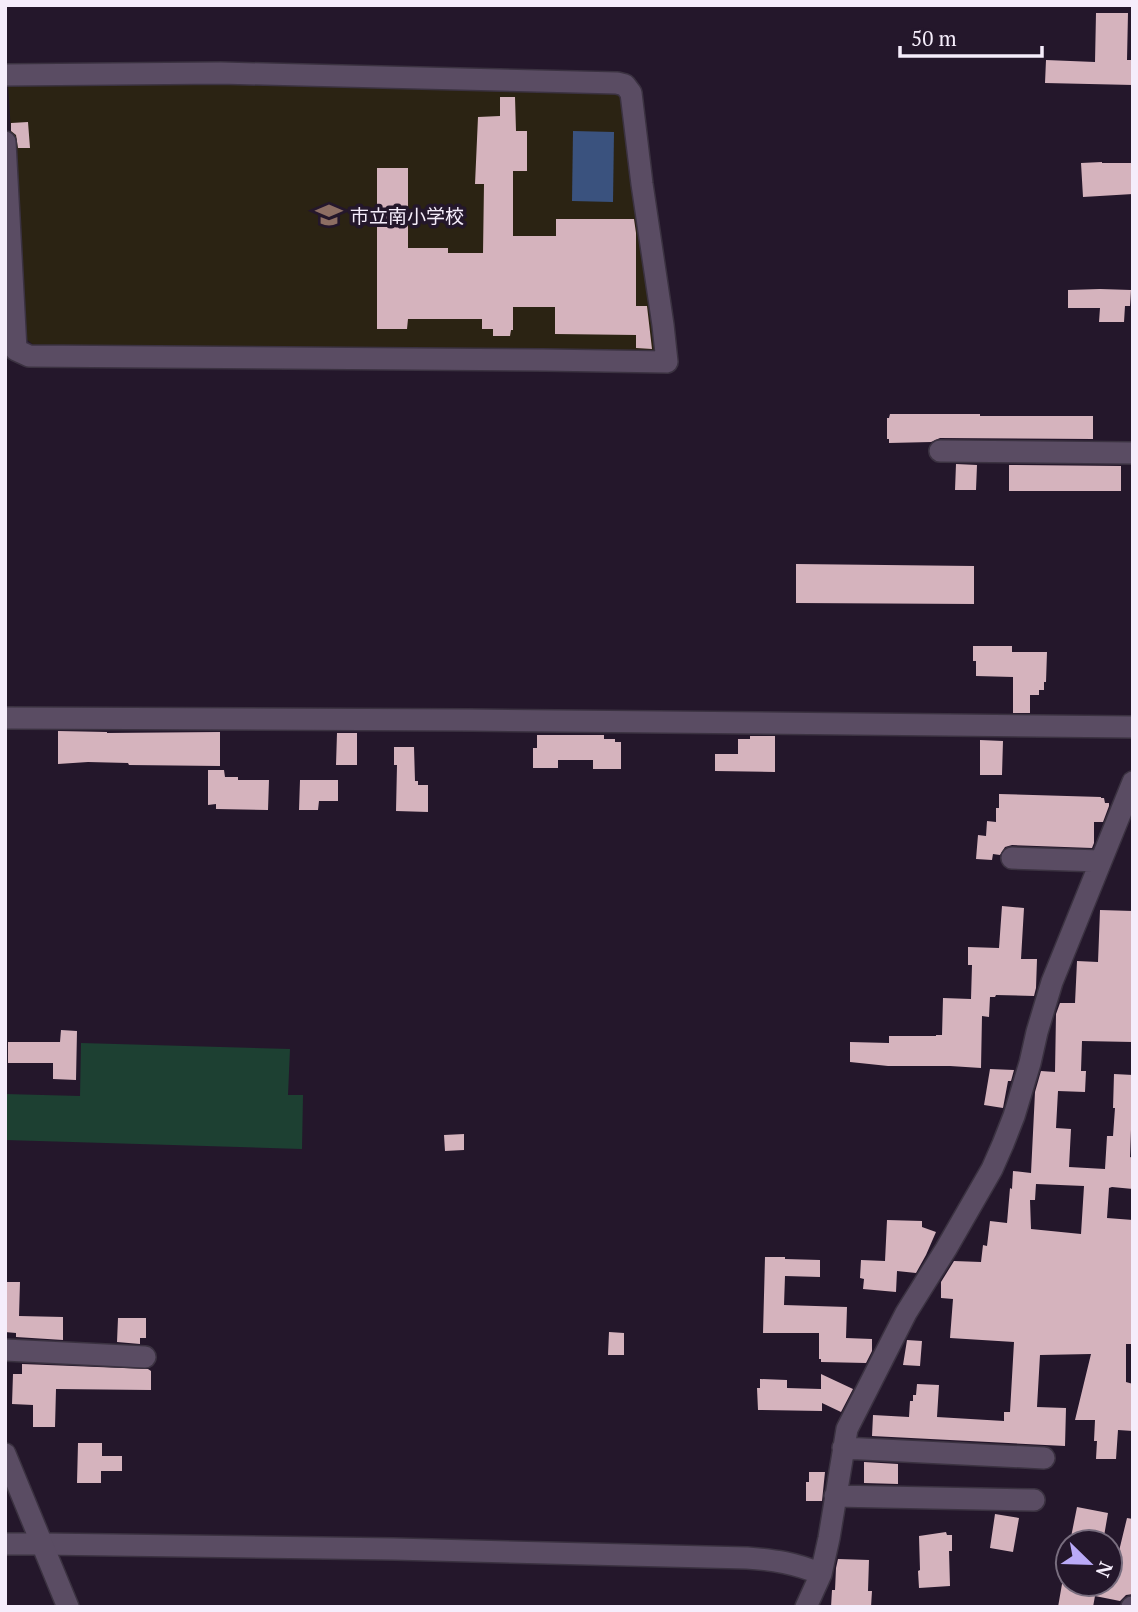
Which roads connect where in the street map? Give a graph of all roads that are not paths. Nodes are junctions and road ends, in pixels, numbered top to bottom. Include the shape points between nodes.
1 (5, 75) edge
2 (5, 142) edge
3 (7, 221) edge
4 (940, 451) dead end
5 (1133, 453) edge
6 (5, 718) edge
7 (1133, 727) edge
8 (1133, 782) edge
9 (1012, 858) dead end
10 (1100, 861) junction
11 (5, 1350) edge
12 (145, 1357) dead end
13 (843, 1448) junction
14 (5, 1454) edge
15 (1044, 1458) dead end
16 (835, 1496) junction
17 (1034, 1500) dead end
18 (5, 1544) edge
19 (42, 1544) junction
20 (821, 1574) junction
21 (68, 1607) edge
22 (806, 1607) edge

1 - 3 street via 220,73 625,85 631,93 667,362 29,356 16,350
2 - 3 street
4 - 5 street
6 - 7 street
8 - 10 street
9 - 10 street
10 - 13 street via 1052,982 1003,1144 906,1313 847,1429
11 - 12 street
13 - 15 street
13 - 16 street
14 - 19 street
16 - 17 street
16 - 20 street
18 - 19 street
19 - 20 street via 747,1558 797,1564
19 - 21 street
20 - 22 street

